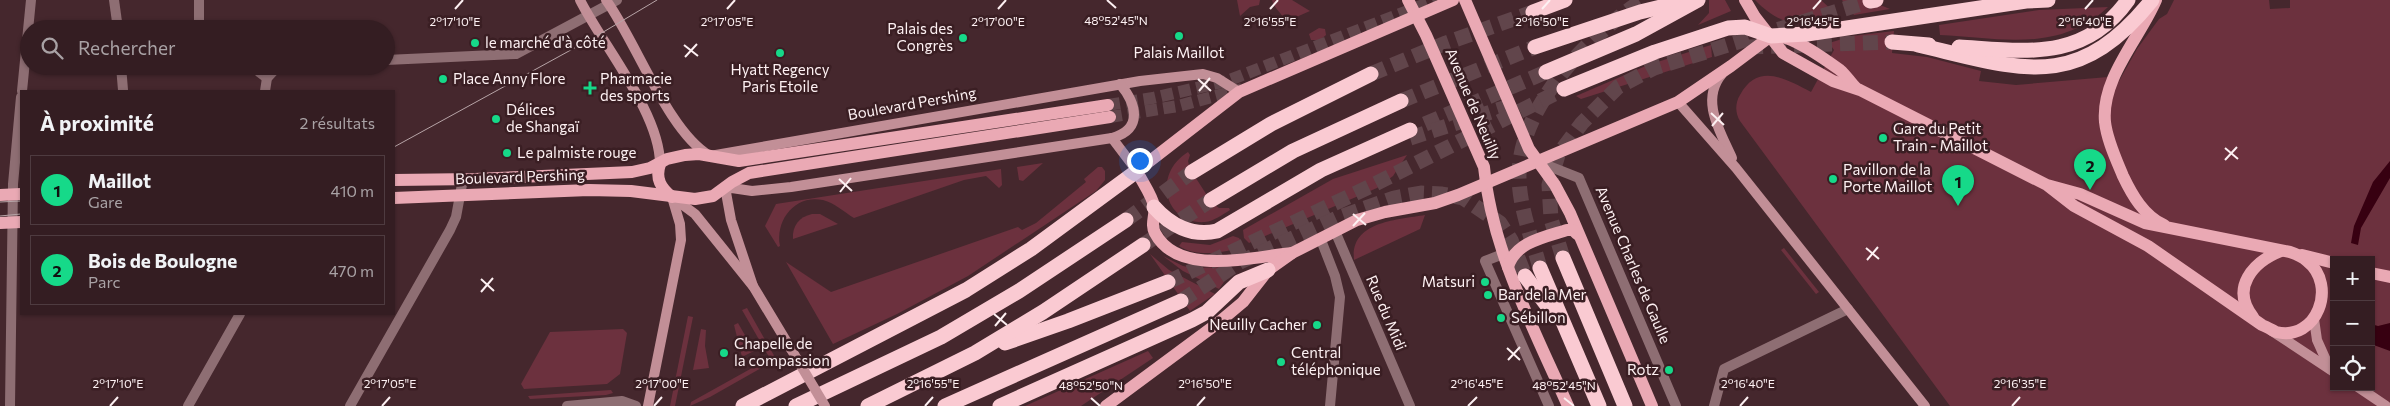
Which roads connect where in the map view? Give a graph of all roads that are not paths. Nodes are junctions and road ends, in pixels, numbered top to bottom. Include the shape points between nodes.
1 (31, 0) edge
2 (114, 0) edge
3 (199, 0) edge
4 (580, 0) edge
5 (1408, 0) edge
6 (1453, 0) edge
7 (1465, 0) edge
8 (1564, 0) edge
9 (1690, 0) edge
10 (1698, 0) edge
11 (1745, 0) edge
12 (2048, 0) edge
13 (2128, 0) edge
14 (2152, 0) edge
15 (2156, 0) edge
16 (611, 2) edge
17 (1533, 12) tunnel mouth
18 (588, 16) junction
19 (1416, 17) junction
20 (29, 20) edge
21 (117, 20) edge
22 (199, 20) edge
23 (1771, 36) junction
24 (1892, 42) tunnel mouth
25 (1918, 45) junction
26 (1535, 47) tunnel mouth
27 (395, 60) edge
28 (1731, 66) junction
29 (1546, 72) tunnel mouth
30 (1372, 74) tunnel mouth
31 (24, 75) edge
32 (121, 75) edge
33 (263, 75) edge
34 (270, 75) edge
35 (267, 78) junction
36 (1120, 84) junction
37 (1564, 89) tunnel mouth
38 (22, 90) edge
39 (122, 90) edge
40 (265, 90) edge
41 (1239, 92) junction
42 (1401, 101) tunnel mouth
43 (1678, 102) junction
44 (20, 107) edge
45 (1410, 134) tunnel mouth
46 (1112, 138) junction
47 (710, 156) junction
48 (1536, 161) junction
49 (660, 164) junction
50 (1736, 168) junction
51 (1137, 172) junction
52 (1192, 172) tunnel mouth
53 (463, 179) junction
54 (395, 180) edge
55 (1484, 184) junction
56 (2047, 185) junction
57 (725, 187) junction
58 (11, 194) edge
59 (461, 196) junction
60 (672, 197) junction
61 (395, 198) edge
62 (1211, 200) tunnel mouth
63 (1154, 207) junction
64 (1126, 220) tunnel mouth
65 (11, 223) edge
66 (2173, 228) junction
67 (1335, 231) junction
68 (1577, 234) junction
69 (1321, 240) junction
70 (1143, 244) tunnel mouth
71 (2285, 251) junction
72 (1292, 253) junction
73 (1503, 254) junction
74 (1563, 258) tunnel mouth
75 (2330, 262) edge
76 (1508, 267) junction
77 (1540, 268) tunnel mouth
78 (1268, 270) junction
79 (2375, 273) edge
80 (1525, 276) tunnel mouth
81 (2390, 279) edge
82 (1168, 282) tunnel mouth
83 (1356, 282) junction
84 (2375, 282) edge
85 (753, 286) junction
86 (1339, 291) junction
87 (2330, 296) edge
88 (1181, 301) tunnel mouth
89 (2322, 301) junction
90 (1848, 309) junction
91 (239, 315) edge
92 (2314, 319) junction
93 (2259, 323) junction
94 (1566, 332) junction
95 (975, 353) junction
96 (2330, 367) edge
97 (2330, 370) edge
98 (2364, 391) edge
99 (10, 406) edge
100 (188, 406) edge
101 (350, 406) edge
102 (567, 406) edge
103 (636, 406) edge
104 (648, 406) edge
105 (743, 406) edge
106 (796, 406) edge
107 (825, 406) edge
108 (868, 406) edge
109 (945, 406) edge
110 (1000, 406) edge
111 (1106, 406) edge
112 (1330, 406) edge
113 (1410, 406) edge
114 (1549, 406) edge
115 (1568, 406) edge
116 (1599, 406) edge
117 (1625, 406) edge
118 (1652, 406) edge
119 (1676, 406) edge
120 (1714, 406) edge
121 (1924, 406) edge
122 (2386, 406) edge

1 - 20 street
2 - 21 street
3 - 22 street
4 - 18 street
5 - 19 main road, Avenue de Neuilly
6 - 19 main road
7 - 48 main road
8 - 17 highway
9 - 26 highway via 1611,21
10 - 29 highway via 1636,34
11 - 23 main road
12 - 23 highway via 1824,32
13 - 25 highway via 2095,33 2060,48 2033,51
14 - 25 highway via 2132,24 2098,50 2085,58 2061,65 2014,66
15 - 66 main road via 2116,74 2108,97 2105,121 2114,154 2137,202 2152,218
16 - 18 street
16 - 47 street via 684,132
18 - 27 street via 516,54
18 - 49 street via 644,110 660,155
19 - 41 main road
19 - 55 main road, Avenue de Neuilly via 1484,166
23 - 28 main road
23 - 37 highway via 1745,27 1728,28 1655,52
23 - 56 main road via 1783,53 1833,81 1858,89
24 - 25 highway
28 - 43 main road
28 - 50 street via 1713,88 1711,99
30 - 52 highway via 1271,124
31 - 38 street
32 - 39 street
33 - 35 street
34 - 35 street
35 - 40 street
36 - 41 street, Boulevard Pershing via 1203,74 1217,78
36 - 46 street via 1132,99 1135,115 1127,129
36 - 47 street, Boulevard Pershing
41 - 51 main road
42 - 62 highway via 1293,151
43 - 48 main road
43 - 50 street
44 - 58 street
45 - 63 highway via 1354,155 1298,183 1217,231 1197,233 1182,229
46 - 51 street
46 - 57 street via 752,192
47 - 49 main road, Boulevard Pershing via 685,155
47 - 57 main road via 724,164
47 - 57 main road, Boulevard Pershing via 739,160 1109,111 749,173
48 - 55 main road
48 - 68 main road via 1555,185
48 - 119 street, Avenue Charles de Gaulle via 1579,178
49 - 53 main road, Boulevard Pershing via 632,172
49 - 60 main road via 658,179
50 - 90 street
51 - 63 main road
51 - 105 highway via 1030,249 966,290
53 - 54 main road, Boulevard Pershing
53 - 59 street
55 - 67 main road via 1442,202 1373,215
55 - 73 main road, Avenue de Neuilly
56 - 66 main road via 2080,194 2134,220
56 - 93 main road via 2074,206 2148,246
57 - 60 main road, Boulevard Pershing via 713,196 695,199
57 - 85 street via 731,220
58 - 65 street
59 - 60 main road, Boulevard Pershing via 589,190 631,191
59 - 61 main road, Boulevard Pershing
59 - 101 street via 450,230
60 - 85 street via 695,214
60 - 104 street via 681,240
63 - 72 main road via 1152,222 1155,233 1166,247 1185,258 1206,261
64 - 106 highway via 1019,291 941,337
65 - 99 street
66 - 71 main road
67 - 69 main road
67 - 83 street, Rue du Midi
68 - 76 main road via 1568,230 1522,246 1510,258
68 - 118 main road
69 - 72 main road
69 - 86 street
70 - 95 highway via 1043,312
71 - 75 main road
71 - 89 main road via 2308,261 2318,272 2323,287
71 - 93 main road via 2261,261 2247,278 2246,304
72 - 78 main road
73 - 76 main road
73 - 114 street via 1485,261
74 - 117 highway
76 - 115 main road
77 - 94 highway
78 - 110 highway via 1239,282 1207,312 1192,320
78 - 111 main road via 1243,302 1218,323
79 - 81 main road
80 - 94 highway
81 - 84 main road
82 - 95 highway
83 - 86 street
83 - 113 street, Rue du Midi
85 - 107 street, bridge
86 - 112 street via 1340,313
87 - 89 main road
88 - 109 highway
89 - 92 main road
90 - 120 street via 1724,369
90 - 121 street
91 - 100 street
92 - 93 main road via 2295,331 2285,332 2276,332
92 - 96 street via 2317,340
93 - 97 street
94 - 116 highway
95 - 108 highway
98 - 122 street
102 - 103 street via 622,401

